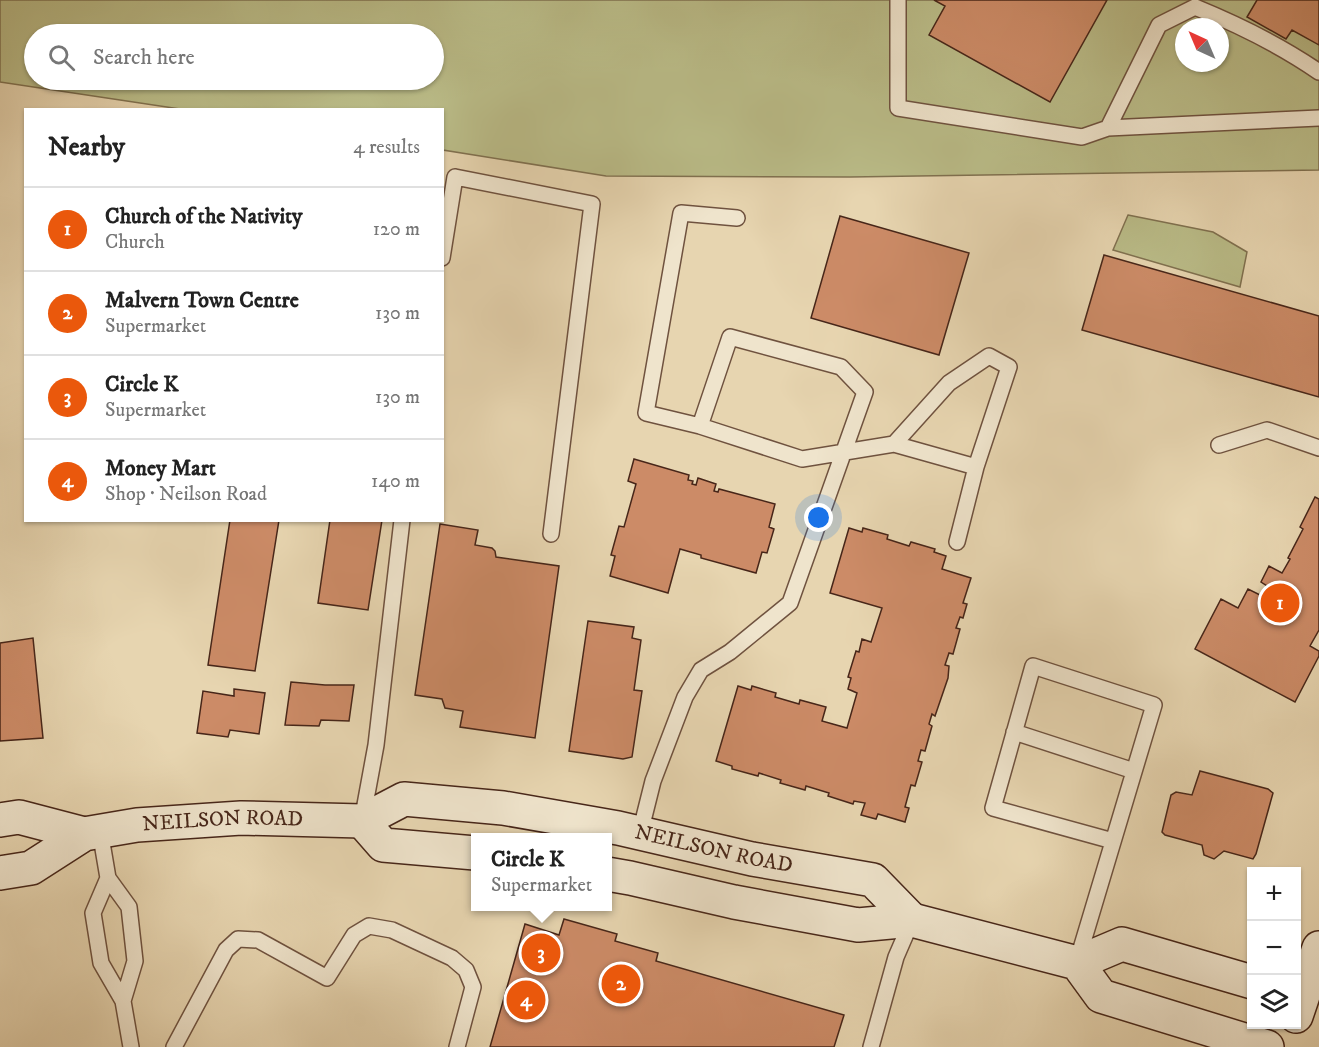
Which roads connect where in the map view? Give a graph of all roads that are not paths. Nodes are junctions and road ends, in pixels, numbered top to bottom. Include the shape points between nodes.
1 (898, 0) edge
2 (1319, 72) edge
3 (1319, 117) edge
4 (1108, 128) junction
5 (737, 218) dead end
6 (444, 246) edge
7 (700, 426) junction
8 (894, 444) junction
9 (1220, 445) dead end
10 (1319, 448) edge
11 (845, 451) junction
12 (976, 467) junction
13 (402, 522) edge
14 (551, 534) dead end
15 (957, 542) dead end
16 (1014, 732) junction
17 (1134, 771) junction
18 (0, 820) edge
19 (362, 821) junction
20 (92, 833) junction
21 (640, 833) junction
22 (1113, 841) junction
23 (471, 853) edge
24 (0, 873) edge
25 (619, 876) edge
26 (108, 879) junction
27 (912, 920) junction
28 (1319, 948) edge
29 (1077, 963) junction
30 (1247, 981) edge
31 (123, 1001) junction
32 (1302, 1008) edge
33 (131, 1047) edge
34 (174, 1047) edge
35 (457, 1047) edge
36 (871, 1047) edge
37 (1267, 1047) edge
38 (1285, 1047) edge

1 - 4 lane via 898,108 1082,137
2 - 4 lane via 1248,29 1195,7 1159,25
3 - 4 lane
5 - 7 lane via 681,213 646,413
6 - 14 lane via 455,177 592,204
7 - 11 lane via 802,459
7 - 11 lane via 730,337 841,367 865,393
8 - 11 lane
8 - 12 lane
8 - 12 lane via 949,383 989,356 1009,367
9 - 10 lane via 1266,430
11 - 21 lane via 790,603 730,652 701,670 685,697 653,780
12 - 15 lane
13 - 19 lane via 376,746
16 - 17 lane
16 - 17 lane via 1033,666 1154,705
16 - 22 lane via 993,808
17 - 22 lane
18 - 20 main road, NEILSON ROAD via 19,817
19 - 20 main road, NEILSON ROAD via 242,818 137,825
19 - 21 main road, NEILSON ROAD via 404,799 503,808
19 - 23 main road via 383,845
20 - 24 main road, NEILSON ROAD via 32,868
20 - 26 lane
21 - 25 main road
21 - 27 main road, NEILSON ROAD via 752,859 873,880
22 - 29 lane
25 - 27 main road via 858,926
26 - 31 lane via 129,907 135,961
26 - 31 lane via 93,914 101,963
27 - 29 main road
27 - 36 lane via 896,957
28 - 32 main road
29 - 30 main road via 1122,944
29 - 37 main road via 1101,996
31 - 33 lane
32 - 38 main road
34 - 35 lane via 226,950 238,939 258,940 327,978 354,935 369,926 392,930 452,958 466,970 473,987

